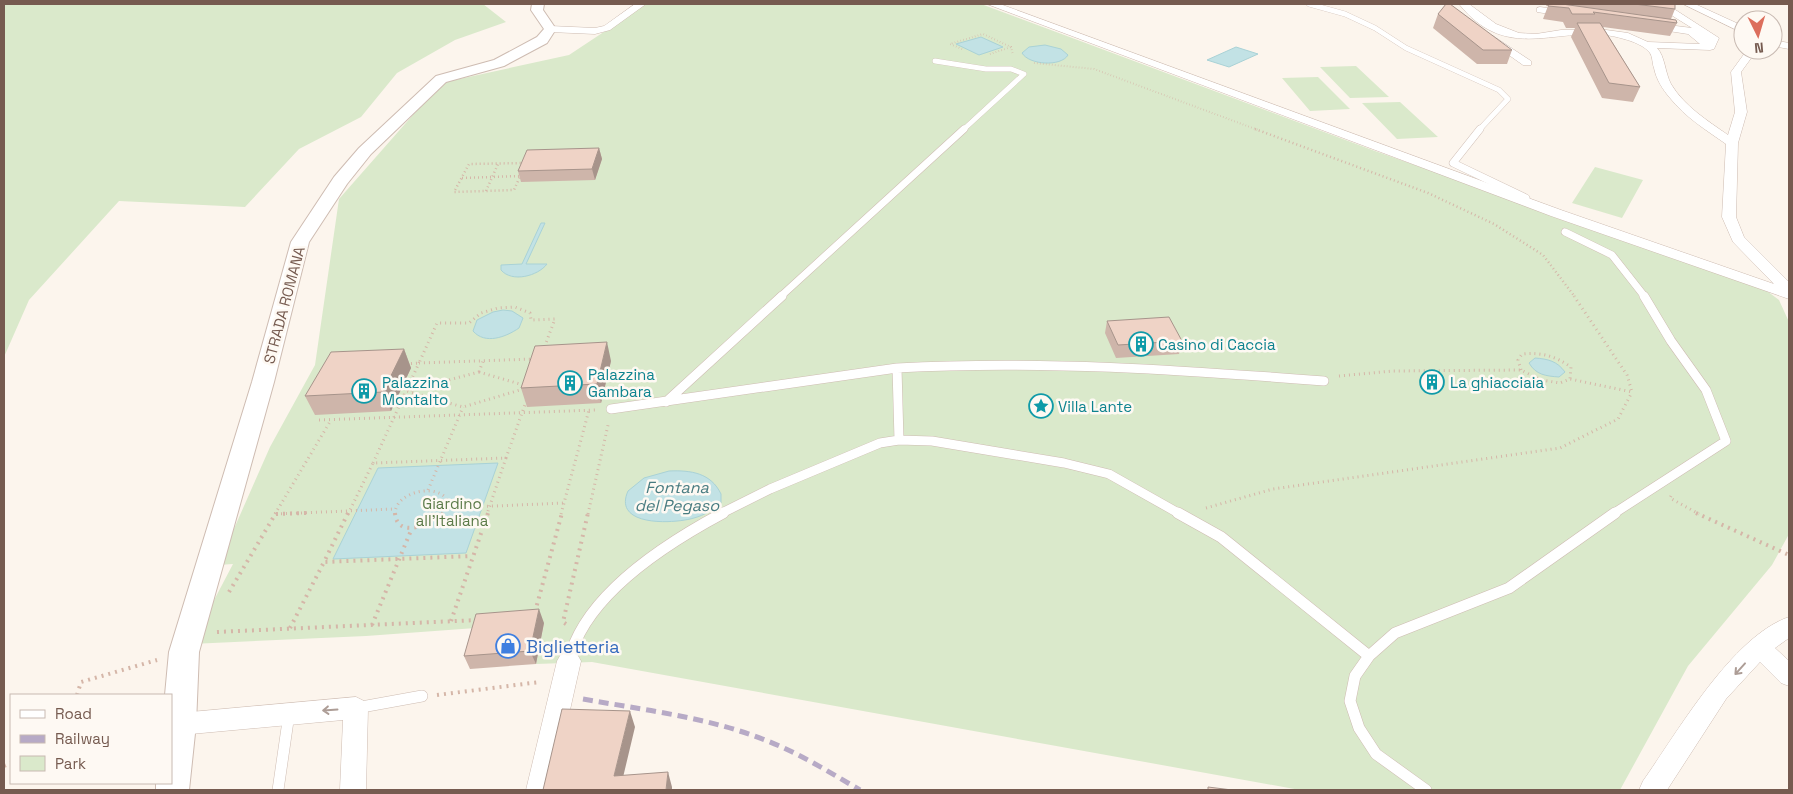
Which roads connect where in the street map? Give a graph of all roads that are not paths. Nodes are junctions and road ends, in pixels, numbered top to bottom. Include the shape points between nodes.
1 (538, 4) edge
2 (641, 4) edge
3 (992, 4) edge
4 (1309, 4) edge
5 (1634, 4) edge
6 (1688, 4) edge
7 (1467, 7) edge
8 (1540, 10) dead end
9 (1578, 15) edge
10 (1644, 24) edge
11 (1733, 25) edge
12 (550, 29) junction
13 (1648, 45) junction
14 (1710, 47) junction
15 (1745, 60) edge
16 (935, 61) dead end
17 (1527, 63) dead end
18 (1732, 143) junction
19 (1556, 213) junction
20 (1565, 232) dead end
21 (1789, 294) edge
22 (897, 368) junction
23 (1324, 381) road end
24 (666, 402) junction
25 (611, 409) road end
26 (899, 440) junction
27 (1789, 626) edge
28 (1759, 648) junction
29 (1369, 656) junction
30 (569, 661) joint
31 (1789, 676) edge
32 (422, 696) road end
33 (290, 713) junction
34 (356, 719) junction
35 (180, 724) junction
36 (172, 790) edge
37 (278, 790) edge
38 (353, 790) edge
39 (539, 790) edge
40 (1426, 790) edge
41 (1652, 790) edge

1 - 12 street via 537,10
2 - 12 street via 606,28 595,31
3 - 19 street
4 - 19 lane via 1368,24 1406,48 1500,90 1508,100 1472,137 1453,163
5 - 14 street via 1671,11 1714,38
6 - 11 street
7 - 13 street via 1511,34 1540,37 1585,31 1621,35
7 - 17 street via 1476,25
8 - 9 street
10 - 14 street via 1691,31
12 - 35 street, STRADA ROMANA via 542,40 499,63 442,80 365,151 340,181 300,242 263,382 184,652
13 - 14 street
13 - 18 street via 1656,53 1657,69 1671,92 1689,113
15 - 18 street via 1736,72 1741,112
16 - 24 lane via 954,66 1007,68 1024,74
18 - 21 street via 1729,217 1738,239 1784,284
19 - 21 street
20 - 29 lane via 1612,255 1646,298 1671,341 1706,390 1726,441 1631,501 1509,588 1396,633
22 - 23 lane via 1081,364
22 - 24 lane
22 - 26 lane
24 - 25 lane
26 - 29 lane via 932,441 1064,463 1109,474 1221,537
26 - 30 lane via 880,443 712,517 655,553 630,573 598,607 579,633
27 - 28 street
28 - 31 street
28 -> 41 street via 1718,692
29 - 40 lane via 1355,676 1350,701 1359,728 1376,754
30 - 39 street
32 - 34 lane
34 -> 33 street
33 - 35 street
33 - 37 lane
34 - 38 street
35 - 36 street, STRADA ROMANA

